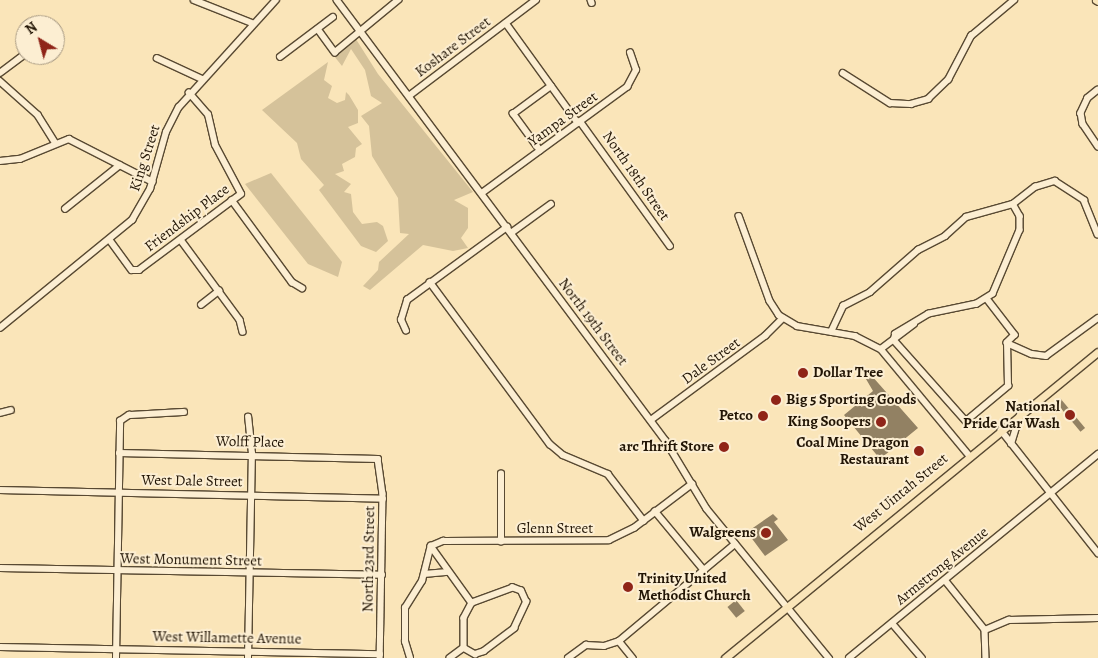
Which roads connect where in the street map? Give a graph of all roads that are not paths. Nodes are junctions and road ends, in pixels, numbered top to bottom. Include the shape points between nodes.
1 (194, 0) edge
2 (276, 0) edge
3 (337, 0) edge
4 (398, 0) edge
5 (536, 0) edge
6 (1014, 0) edge
7 (333, 17) dead end
8 (506, 23) junction
9 (252, 24) junction
10 (318, 29) junction
11 (359, 30) junction
12 (630, 53) dead end
13 (280, 57) dead end
14 (156, 58) dead end
15 (15, 62) edge
16 (0, 73) edge
17 (843, 73) dead end
18 (202, 79) junction
19 (0, 81) edge
20 (552, 86) junction
21 (1098, 90) edge
22 (189, 93) junction
23 (409, 96) junction
24 (579, 122) junction
25 (55, 142) junction
26 (1098, 146) edge
27 (540, 151) junction
28 (0, 161) edge
29 (120, 164) junction
30 (153, 182) junction
31 (482, 193) junction
32 (232, 200) junction
33 (551, 204) dead end
34 (1013, 204) junction
35 (65, 209) dead end
36 (739, 216) dead end
37 (507, 227) junction
38 (511, 233) junction
39 (1098, 234) edge
40 (110, 240) junction
41 (181, 240) junction
42 (670, 246) dead end
43 (430, 282) junction
44 (302, 288) dead end
45 (219, 292) junction
46 (988, 300) junction
47 (201, 305) dead end
48 (783, 318) junction
49 (1098, 318) edge
50 (0, 328) edge
51 (406, 331) dead end
52 (243, 332) dead end
53 (830, 332) junction
54 (894, 340) junction
55 (1006, 343) junction
56 (881, 349) junction
57 (1098, 352) edge
58 (11, 410) dead end
59 (0, 412) edge
60 (184, 412) dead end
61 (1020, 414) junction
62 (248, 417) dead end
63 (651, 420) junction
64 (1000, 430) junction
65 (1011, 444) junction
66 (119, 453) junction
67 (252, 454) junction
68 (1098, 454) edge
69 (969, 455) junction
70 (380, 460) joint
71 (501, 474) dead end
72 (692, 484) junction
73 (0, 490) edge
74 (1050, 492) junction
75 (119, 493) junction
76 (250, 494) junction
77 (383, 499) junction
78 (655, 511) junction
79 (644, 521) junction
80 (501, 542) junction
81 (735, 544) junction
82 (432, 546) junction
83 (1098, 553) edge
84 (0, 568) edge
85 (704, 570) junction
86 (117, 571) junction
87 (249, 572) junction
88 (448, 572) junction
89 (424, 574) junction
90 (382, 575) junction
91 (945, 580) junction
92 (472, 603) junction
93 (787, 606) junction
94 (1098, 618) edge
95 (892, 623) junction
96 (985, 630) junction
97 (619, 642) junction
98 (0, 647) edge
99 (464, 648) junction
100 (116, 649) junction
101 (248, 650) junction
102 (380, 656) edge
103 (116, 658) edge
104 (248, 658) edge
105 (410, 658) edge
106 (450, 658) edge
107 (568, 658) edge
108 (633, 658) edge
109 (725, 658) edge
110 (829, 658) edge
111 (849, 658) edge
112 (922, 658) edge
113 (986, 658) edge

1 - 9 street
2 - 9 street, King Street
3 - 11 street, North 19th Street
4 - 11 street
5 - 8 street, Koshare Street
6 - 17 street via 971,36 948,80 928,99 911,104 890,103
7 - 10 street
8 - 20 street, North 18th Street
8 - 23 street, Koshare Street
9 - 18 street, King Street
10 - 11 street via 335,52
10 - 13 street
11 - 23 street, North 19th Street
12 - 24 street, Yampa Street via 636,70 630,85
14 - 18 street
15 - 16 street
18 - 22 street, King Street
19 - 25 street via 38,115
20 - 24 street, North 18th Street
20 - 27 street via 513,114
21 - 26 street via 1088,98 1082,113 1083,124
22 - 30 street, King Street via 166,132
22 - 32 street, Friendship Place via 208,115 215,145 241,194
23 - 31 street, North 19th Street
24 - 27 street, Yampa Street
24 - 42 street, North 18th Street
25 - 28 street via 20,159
25 - 29 street via 74,140
27 - 31 street, Yampa Street
29 - 30 street
29 - 35 street
30 - 40 street, King Street via 132,220
31 - 37 street, North 19th Street
32 - 41 street, Friendship Place
32 - 44 street via 292,282
33 - 38 street
34 - 39 street via 1035,187 1055,181 1084,200
34 - 46 street via 1020,216 1020,230
34 - 53 street via 966,217 945,236 918,250 870,292 841,308
36 - 48 street via 766,292
37 - 38 street, North 19th Street
37 - 43 street
38 - 63 street, North 19th Street
40 - 41 street, Friendship Place via 135,271
40 - 50 street, King Street
41 - 45 street
43 - 51 street via 404,305 401,320
43 - 79 street via 554,448 608,474
45 - 47 street
45 - 52 street via 240,320
46 - 54 street via 941,310 914,324
46 - 55 street via 1014,335
48 - 53 street via 810,330
48 - 63 street, Dale Street via 765,336
49 - 55 street via 1046,356
53 - 56 street via 863,338
54 - 55 street via 959,417 970,421 1010,382 1004,353
54 - 56 street
56 - 69 street
57 - 61 main road, West Uintah Street
58 - 59 street
60 - 66 street via 129,415 120,422
61 - 64 main road, West Uintah Street
61 - 65 street
62 - 67 street
63 - 72 street, North 19th Street
64 - 65 street
64 - 69 main road, West Uintah Street
65 - 74 street
66 - 67 street, Wolff Place
66 - 75 street
67 - 70 street, Wolff Place via 371,456
67 - 76 street
68 - 74 street, Armstrong Avenue
69 - 93 main road, West Uintah Street
70 - 77 street, North 23rd Street
71 - 80 street
72 - 78 street, Glenn Street
72 - 81 street, North 19th Street
73 - 75 street, West Dale Street
74 - 83 street
74 - 91 street, Armstrong Avenue
75 - 76 street, West Dale Street
75 - 86 street
76 - 77 street, West Dale Street
76 - 87 street
77 - 90 street, North 23rd Street
78 - 79 street, Glenn Street
78 - 85 street
79 - 80 street, Glenn Street via 623,535 602,542
80 - 82 street, Glenn Street via 443,541
81 - 85 street
81 - 93 street, North 19th Street
82 - 88 street
82 - 89 street
84 - 86 street, West Monument Street
85 - 97 street
86 - 87 street, West Monument Street
86 - 100 street
87 - 90 street, West Monument Street
87 - 101 street
88 - 89 street
88 - 92 street
89 - 105 street via 405,608 405,642
90 - 102 street, North 23rd Street
91 - 95 street, Armstrong Avenue
91 - 96 street
92 - 99 street via 464,618
92 - 99 street via 513,588 521,592 526,602 514,628 491,646 476,654
93 - 109 main road, West Uintah Street
93 - 110 street, North 19th Street
94 - 96 street via 1009,620
95 - 111 street, Armstrong Avenue
95 - 112 street
96 - 113 street
97 - 107 street via 586,646
97 - 108 street
98 - 100 street, West Willamette Avenue
99 - 106 street
100 - 101 street, West Willamette Avenue
100 - 103 street
101 - 102 street, West Willamette Avenue
101 - 104 street

